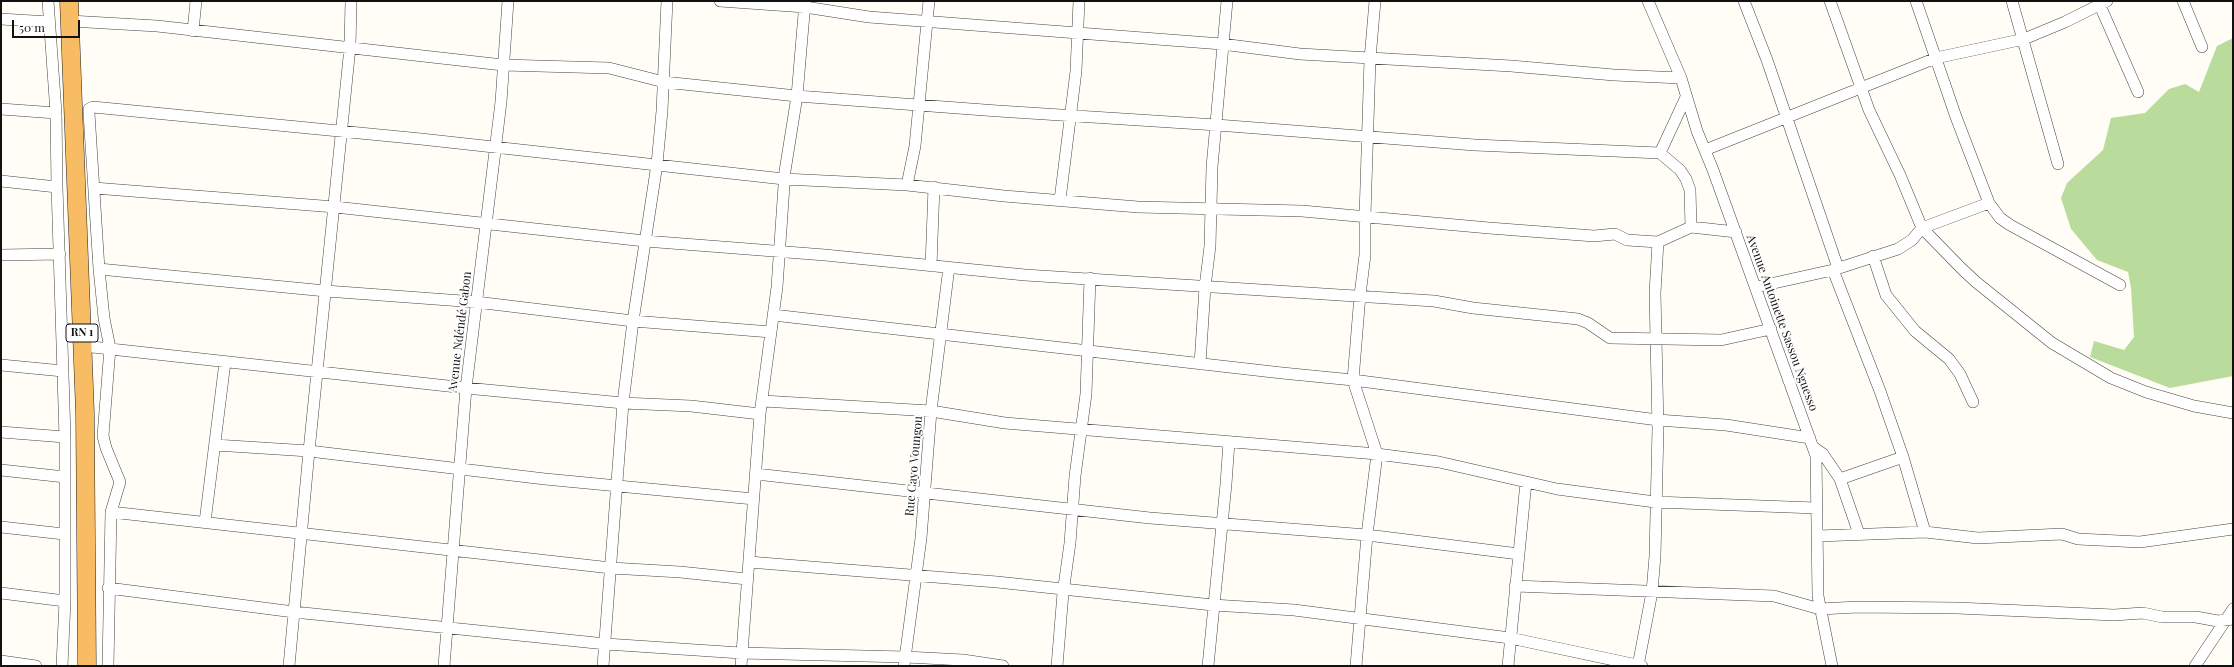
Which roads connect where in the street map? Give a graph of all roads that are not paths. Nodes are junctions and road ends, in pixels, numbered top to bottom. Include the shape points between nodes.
1 (48, 1) edge
2 (69, 1) edge
3 (196, 1) edge
4 (352, 1) edge
5 (508, 1) edge
6 (667, 1) edge
7 (720, 1) edge
8 (929, 1) edge
9 (1079, 1) edge
10 (1227, 1) edge
11 (1375, 1) edge
12 (1744, 1) edge
13 (1830, 1) edge
14 (1916, 1) edge
15 (2012, 1) edge
16 (2183, 1) edge
17 (1652, 2) edge
18 (2101, 2) edge
19 (805, 4) edge
20 (1, 18) edge
21 (70, 21) junction
22 (927, 21) junction
23 (50, 22) junction
24 (193, 31) junction
25 (1077, 34) junction
26 (2024, 39) junction
27 (1222, 44) junction
28 (350, 47) junction
29 (2202, 47) dead end
30 (1936, 58) junction
31 (1370, 59) junction
32 (503, 65) junction
33 (1681, 78) junction
34 (664, 82) junction
35 (1861, 88) junction
36 (2138, 92) dead end
37 (797, 96) junction
38 (1686, 97) junction
39 (919, 104) junction
40 (1, 109) edge
41 (56, 113) junction
42 (1071, 116) junction
43 (1786, 119) junction
44 (1216, 125) junction
45 (342, 132) junction
46 (1368, 137) junction
47 (494, 149) junction
48 (1705, 150) junction
49 (1660, 153) junction
50 (657, 164) junction
51 (2058, 164) dead end
52 (784, 179) junction
53 (1, 181) edge
54 (907, 185) junction
55 (57, 187) junction
56 (94, 188) junction
57 (934, 188) junction
58 (1060, 200) junction
59 (1988, 203) junction
60 (335, 207) junction
61 (1211, 207) junction
62 (1364, 216) junction
63 (486, 225) junction
64 (1691, 227) junction
65 (1922, 228) junction
66 (1736, 232) junction
67 (645, 241) junction
68 (1658, 242) junction
69 (780, 251) junction
70 (60, 254) junction
71 (1, 255) edge
72 (1873, 256) junction
73 (931, 266) junction
74 (949, 267) junction
75 (99, 269) junction
76 (1835, 269) junction
77 (1090, 278) junction
78 (2120, 285) dead end
79 (1756, 287) junction
80 (1205, 288) junction
81 (326, 291) junction
82 (1360, 295) junction
83 (476, 302) junction
84 (773, 315) junction
85 (633, 321) junction
86 (1771, 329) junction
87 (771, 332) junction
88 (941, 335) junction
89 (1656, 340) junction
90 (83, 346) junction
91 (110, 348) junction
92 (1087, 351) junction
93 (225, 362) junction
94 (1, 364) edge
95 (1200, 364) junction
96 (63, 371) junction
97 (318, 372) junction
98 (1353, 380) junction
99 (466, 388) junction
100 (763, 401) junction
101 (1973, 402) dead end
102 (623, 403) junction
103 (931, 411) junction
104 (2233, 413) edge
105 (760, 414) junction
106 (1658, 420) junction
107 (1082, 429) junction
108 (1, 432) edge
109 (65, 438) junction
110 (1229, 442) junction
111 (1811, 442) junction
112 (215, 445) junction
113 (309, 451) junction
114 (1377, 454) junction
115 (1903, 457) junction
116 (459, 468) junction
117 (1, 470) edge
118 (756, 474) junction
119 (65, 477) junction
120 (1840, 479) junction
121 (1526, 482) junction
122 (618, 486) junction
123 (924, 494) junction
124 (754, 499) junction
125 (1655, 502) junction
126 (1816, 508) junction
127 (1072, 510) junction
128 (111, 512) junction
129 (205, 522) junction
130 (1221, 523) junction
131 (1, 527) edge
132 (2233, 529) edge
133 (1925, 532) junction
134 (64, 534) junction
135 (302, 534) junction
136 (1859, 534) junction
137 (1367, 535) junction
138 (1818, 536) junction
139 (453, 550) junction
140 (1519, 554) junction
141 (749, 562) junction
142 (611, 568) junction
143 (916, 576) junction
144 (747, 578) junction
145 (1515, 586) junction
146 (108, 588) junction
147 (1063, 588) junction
148 (1652, 592) junction
149 (1, 593) edge
150 (65, 601) junction
151 (1213, 605) junction
152 (1820, 609) junction
153 (2233, 609) edge
154 (294, 612) junction
155 (1360, 619) junction
156 (2230, 619) edge
157 (446, 628) junction
158 (1510, 638) junction
159 (606, 644) junction
160 (741, 654) junction
161 (1, 661) edge
162 (905, 661) edge
163 (36, 666) edge
164 (62, 666) edge
165 (87, 666) edge
166 (108, 666) edge
167 (290, 666) edge
168 (444, 666) edge
169 (603, 666) edge
170 (741, 666) edge
171 (1003, 666) edge
172 (1057, 666) edge
173 (1208, 666) edge
174 (1356, 666) edge
175 (1508, 666) edge
176 (1639, 666) edge
177 (1832, 666) edge
178 (2195, 666) edge

1 - 23 street
2 - 21 highway, RN 1
3 - 24 street
4 - 28 street
5 - 32 street, Avenue Ndéndé Gabon
6 - 34 street
7 - 19 street
8 - 22 street
9 - 25 street
10 - 27 street
11 - 31 street
12 - 43 street
13 - 35 street
14 - 30 street
15 - 26 street
16 - 29 street
17 - 33 street, Avenue Antoinette Sassou Nguesso
18 - 26 street via 2065,22
18 - 36 street
19 - 22 street via 869,17
19 - 37 street
20 - 23 street
21 - 24 street via 157,26
21 - 90 highway, RN 1
22 - 25 street
22 - 39 street
23 - 41 street
24 - 28 street
25 - 27 street
25 - 42 street
26 - 30 street
26 - 51 street
27 - 31 street via 1300,54
27 - 44 street
28 - 32 street
28 - 45 street
30 - 35 street
30 - 59 street
31 - 33 street
31 - 46 street
32 - 34 street via 610,68
32 - 47 street, Avenue Ndéndé Gabon
33 - 38 street, Avenue Antoinette Sassou Nguesso
34 - 37 street
34 - 50 street
35 - 43 street
35 - 65 street
37 - 39 street
37 - 52 street
38 - 48 street, Avenue Antoinette Sassou Nguesso
38 - 49 street
39 - 42 street
39 - 54 street via 915,146
40 - 41 street
41 - 55 street
42 - 44 street
42 - 58 street
43 - 48 street
43 - 76 street
44 - 46 street
44 - 61 street
45 - 47 street
45 - 56 street via 93,107 89,113
45 - 60 street
46 - 49 street via 1555,150
46 - 62 street
47 - 50 street
47 - 63 street, Avenue Ndéndé Gabon
48 - 66 street, Avenue Antoinette Sassou Nguesso
49 - 64 street via 1680,170 1686,179 1690,190
50 - 52 street
50 - 67 street
52 - 54 street
52 - 69 street
53 - 55 street
54 - 57 street
55 - 70 street
56 - 60 street
56 - 75 street
57 - 58 street
57 - 73 street
58 - 61 street via 1138,206
59 - 65 street
59 - 78 street via 2000,218 2010,225
60 - 63 street
60 - 81 street
61 - 62 street
61 - 80 street
62 - 68 street via 1594,236 1615,234 1627,240
62 - 82 street via 1365,255
63 - 67 street
63 - 83 street, Avenue Ndéndé Gabon
64 - 66 street
64 - 68 street
65 - 72 street via 1912,240 1898,249
65 - 104 street via 1976,282 2052,343 2071,355 2112,378 2146,392 2194,406
66 - 79 street, Avenue Antoinette Sassou Nguesso
67 - 69 street
67 - 85 street
68 - 89 street
69 - 73 street
69 - 84 street
70 - 71 street
70 - 96 street
72 - 76 street
72 - 101 street via 1886,295 1914,331 1949,359 1960,374
73 - 74 street
74 - 77 street
74 - 88 street, Rue Cayo Voungou
75 - 81 street
75 - 91 street
76 - 79 street
76 - 115 street
77 - 80 street
77 - 92 street
79 - 86 street, Avenue Antoinette Sassou Nguesso
80 - 82 street
80 - 95 street
81 - 83 street
81 - 97 street
82 - 89 street via 1434,301 1578,319 1610,338
82 - 98 street
83 - 85 street
83 - 99 street, Avenue Ndéndé Gabon
84 - 87 street
84 - 88 street
85 - 87 street
85 - 102 street
86 - 89 street via 1732,339
86 - 111 street, Avenue Antoinette Sassou Nguesso
87 - 100 street
88 - 92 street
88 - 103 street, Rue Cayo Voungou
89 - 106 street
90 - 91 street
90 - 165 highway, RN 1 via 88,574
91 - 93 street
91 - 128 street via 103,436 120,482
92 - 95 street
92 - 107 street
93 - 97 street
93 - 112 street
94 - 96 street
95 - 98 street
96 - 109 street
97 - 99 street
97 - 113 street
98 - 106 street
98 - 114 street
99 - 102 street
99 - 116 street, Avenue Ndéndé Gabon
100 - 103 street
100 - 105 street
102 - 105 street via 691,406
102 - 122 street
103 - 107 street via 1005,423
103 - 123 street, Rue Cayo Voungou
105 - 118 street
106 - 111 street via 1726,425
106 - 125 street
107 - 110 street
107 - 127 street
108 - 109 street
109 - 119 street
110 - 114 street
110 - 130 street
111 - 120 street via 1823,454
111 - 126 street, Avenue Antoinette Sassou Nguesso via 1818,465
112 - 113 street
112 - 129 street
113 - 116 street
113 - 135 street
114 - 121 street via 1439,462
114 - 137 street
115 - 120 street
115 - 133 street
116 - 122 street
116 - 139 street, Avenue Ndéndé Gabon
117 - 119 street
118 - 123 street
118 - 124 street
119 - 134 street
120 - 136 street
121 - 125 street via 1557,489
121 - 140 street
122 - 124 street
122 - 142 street
123 - 127 street
123 - 143 street, Rue Cayo Voungou
124 - 141 street
125 - 126 street
125 - 148 street
126 - 138 street, Avenue Antoinette Sassou Nguesso
127 - 130 street
127 - 147 street
128 - 129 street
128 - 146 street
129 - 135 street
130 - 137 street
130 - 151 street
131 - 134 street
132 - 133 street via 2140,542 2078,539 2062,534 1978,538
133 - 136 street
134 - 150 street
135 - 139 street
135 - 154 street
136 - 138 street
137 - 140 street
137 - 155 street
138 - 152 street, Avenue Antoinette Sassou Nguesso
139 - 142 street
139 - 157 street, Avenue Ndéndé Gabon
140 - 145 street
141 - 143 street
141 - 144 street
142 - 144 street
142 - 159 street
143 - 147 street
143 - 162 street, Rue Cayo Voungou
144 - 160 street
145 - 148 street
145 - 158 street
146 - 154 street
146 - 166 street
147 - 151 street
147 - 172 street
148 - 152 street via 1774,596
148 - 176 street
149 - 150 street
150 - 164 street
151 - 155 street via 1294,610
151 - 173 street
152 - 156 street via 1957,608 2114,615 2143,613 2218,621
152 - 177 street, Avenue Antoinette Sassou Nguesso
153 - 156 street
154 - 157 street
154 - 167 street
155 - 158 street
155 - 174 street
156 - 178 street
157 - 159 street
157 - 168 street, Avenue Ndéndé Gabon
158 - 175 street
158 - 176 street
159 - 160 street
159 - 169 street
160 - 162 street
160 - 170 street
161 - 163 street
162 - 171 street via 963,660

